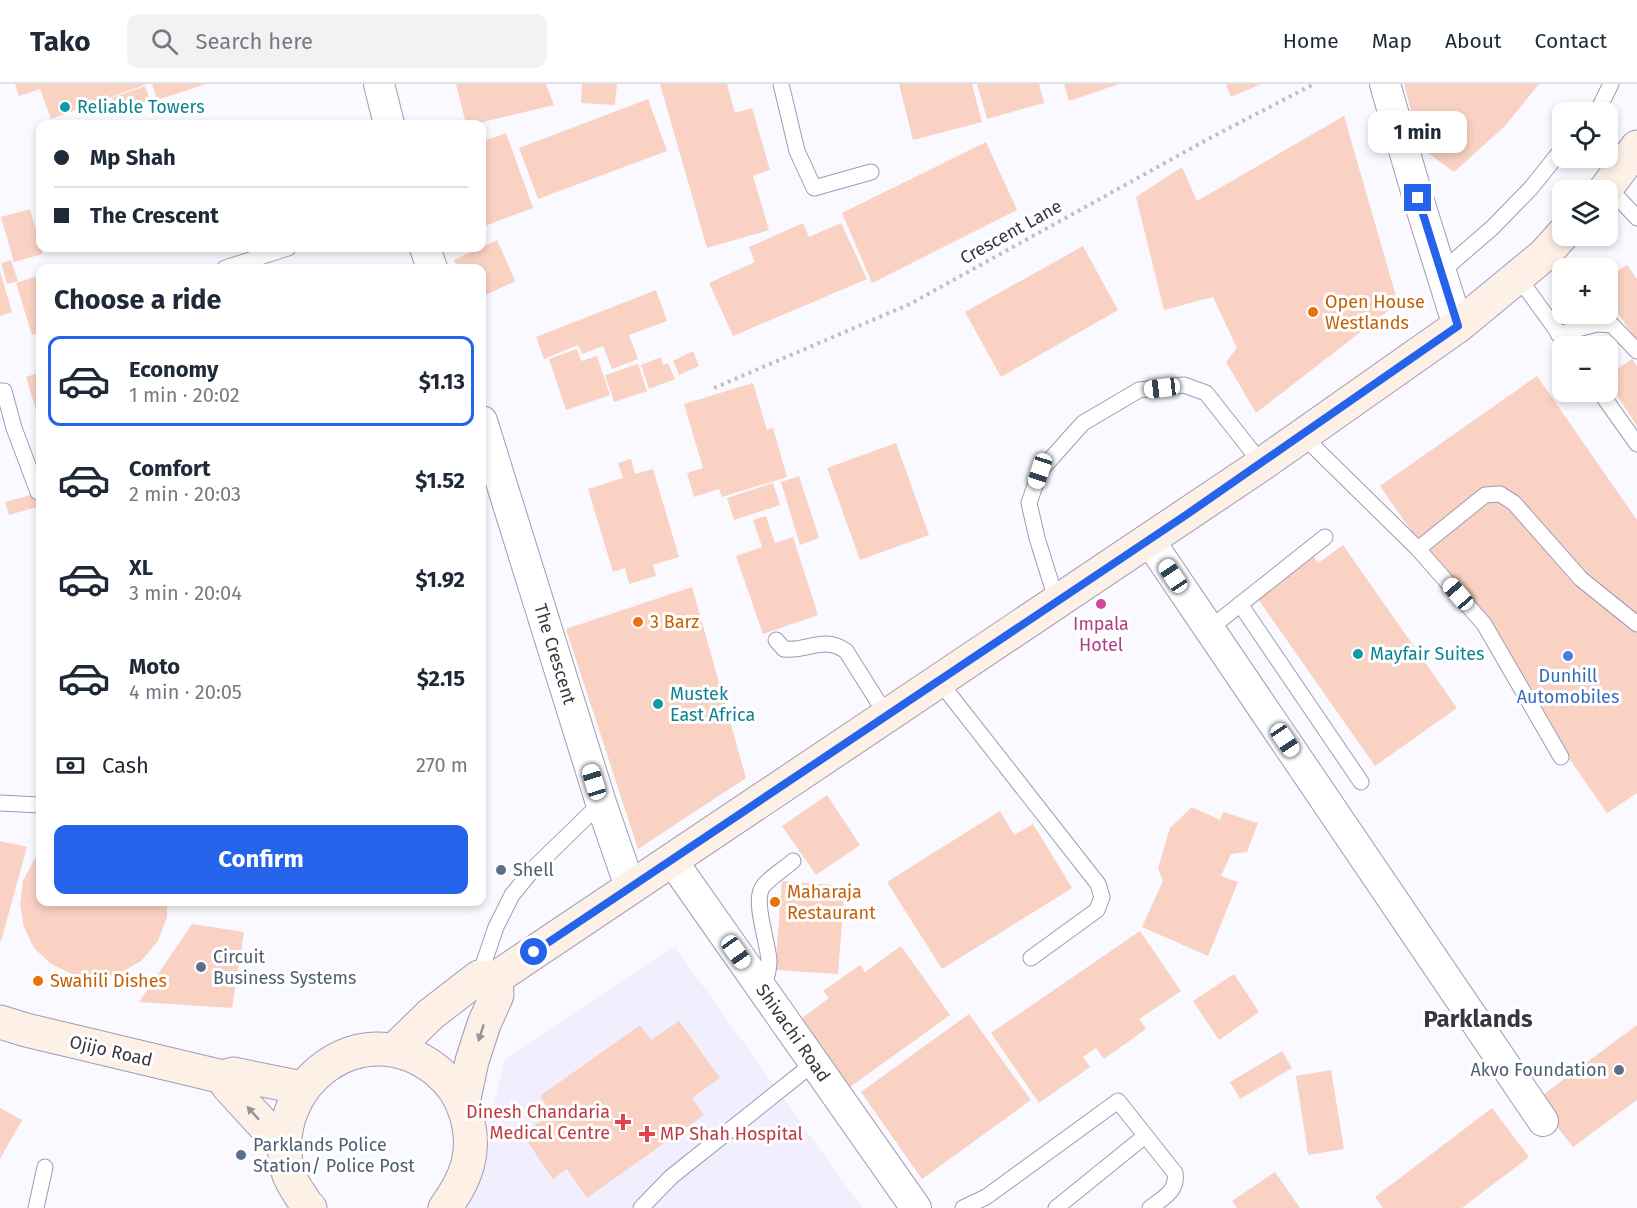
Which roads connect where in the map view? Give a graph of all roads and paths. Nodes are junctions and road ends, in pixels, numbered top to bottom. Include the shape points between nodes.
1 (379, 84) edge
2 (781, 84) edge
3 (1314, 84) edge
4 (1385, 84) edge
5 (1611, 84) edge
6 (1602, 102) edge
7 (388, 120) edge
8 (1637, 147) edge
9 (1552, 162) edge
10 (871, 172) dead end
11 (1613, 180) edge
12 (1618, 200) edge
13 (1637, 218) edge
14 (1552, 245) edge
15 (275, 252) edge
16 (238, 264) edge
17 (1441, 272) junction
18 (1518, 277) junction
19 (1458, 326) junction
20 (1558, 334) joint
21 (1637, 351) edge
22 (714, 388) dead end
23 (0, 391) edge
24 (1607, 402) edge
25 (1302, 435) junction
26 (1637, 444) edge
27 (488, 463) edge
28 (1262, 464) junction
29 (36, 487) edge
30 (1324, 537) dead end
31 (1149, 540) junction
32 (1418, 549) junction
33 (1057, 602) junction
34 (1240, 604) junction
35 (1637, 624) edge
36 (1209, 629) junction
37 (776, 640) dead end
38 (939, 681) junction
39 (886, 716) junction
40 (1561, 757) dead end
41 (1361, 782) dead end
42 (0, 803) edge
43 (601, 803) junction
44 (36, 805) edge
45 (671, 859) junction
46 (793, 861) dead end
47 (630, 887) junction
48 (1030, 958) dead end
49 (487, 977) junction
50 (763, 990) junction
51 (0, 1022) edge
52 (394, 1050) junction
53 (814, 1063) junction
54 (223, 1077) junction
55 (302, 1088) junction
56 (463, 1103) junction
57 (1543, 1121) dead end
58 (1145, 1136) junction
59 (286, 1161) junction
60 (45, 1167) dead end
61 (988, 1203) edge
62 (36, 1208) edge
63 (277, 1208) edge
64 (310, 1208) edge
65 (445, 1208) edge
66 (641, 1208) edge
67 (916, 1208) edge
68 (963, 1208) edge
69 (1056, 1208) edge
70 (1150, 1208) edge

1 - 7 street
2 - 10 lane via 797,151 814,188
3 - 22 path, Crescent Lane via 910,304
4 - 17 street
5 - 6 lane
8 - 11 main road
9 - 17 lane via 1492,228
12 - 13 lane
14 - 18 main road
15 - 16 lane
17 - 19 street
18 - 19 main road
18 - 20 lane
19 - 25 main road
20 - 21 lane via 1598,324 1611,325
23 - 29 lane via 4,391
24 - 26 lane
25 - 28 main road
25 - 32 lane
27 - 43 street, The Crescent
28 - 31 main road
28 - 33 lane via 1206,393 1184,385 1139,390 1083,423 1040,471 1029,502
30 - 34 lane
31 - 33 main road
31 - 36 street
32 - 35 lane via 1485,495 1500,494 1514,503 1581,579
32 - 40 lane via 1484,624
33 - 38 main road
34 - 36 lane
34 - 41 lane
36 - 57 street
37 - 39 lane via 784,649 794,651 824,643 837,644 846,651
38 - 39 main road
38 - 48 lane via 1098,884 1102,897 1097,910
39 - 45 main road
42 - 44 lane
43 - 47 street, The Crescent
43 - 49 lane via 512,895 496,927
45 - 47 main road
45 - 50 street, Shivachi Road
46 - 50 lane via 763,886 760,895 769,959
47 - 49 main road
49 - 52 main road via 431,1014
49 -> 56 main road via 497,995 475,1052
50 - 53 street, Shivachi Road
51 - 54 main road, Ojijo Road
52 - 55 main road via 360,1051 328,1064
52 - 56 main road via 423,1060 446,1078
53 - 66 lane via 671,1177
53 - 67 street, Shivachi Road
54 - 55 main road, Ojijo Road via 233,1074
59 -> 54 main road
55 - 59 main road via 288,1116
56 - 65 main road via 471,1130 470,1160 461,1187
58 - 61 lane via 1118,1101
58 - 69 lane
58 - 70 lane via 1176,1181 1173,1190
59 - 63 main road
59 - 64 main road
60 - 62 lane
61 - 68 lane

